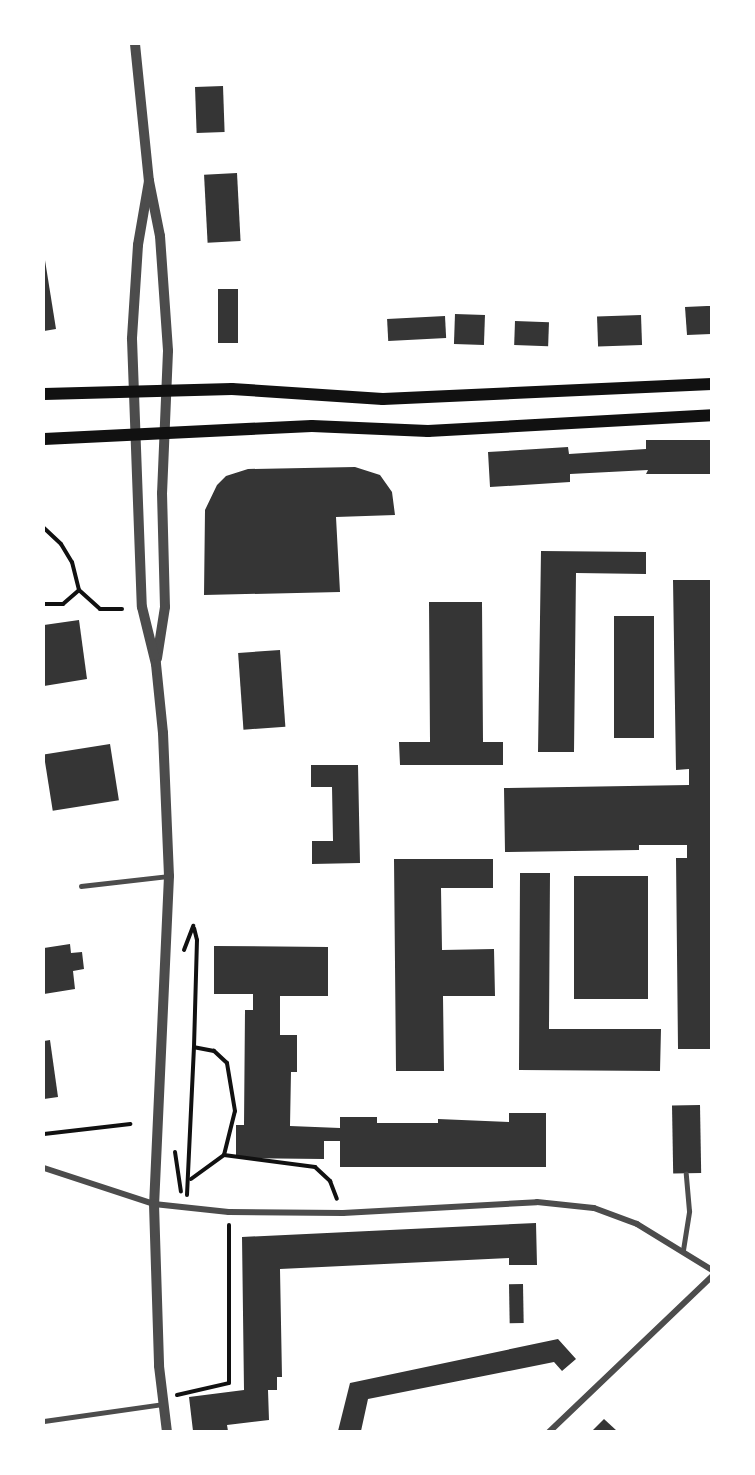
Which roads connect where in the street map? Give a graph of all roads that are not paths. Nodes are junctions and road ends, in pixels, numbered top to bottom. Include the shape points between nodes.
1 (135, 44) edge
2 (148, 180) junction
3 (711, 384) edge
4 (167, 390) junction
5 (133, 392) junction
6 (44, 394) edge
7 (711, 416) edge
8 (163, 434) junction
9 (133, 435) junction
10 (44, 439) edge
11 (156, 664) junction
12 (169, 876) junction
13 (81, 885) dead end
14 (44, 1168) edge
15 (686, 1174) dead end
16 (154, 1204) junction
17 (683, 1250) junction
18 (711, 1270) edge
19 (711, 1276) edge
20 (163, 1401) junction
21 (44, 1421) edge
22 (167, 1431) edge
23 (549, 1431) edge

1 - 2 street
2 - 4 street via 160,236
2 - 5 street via 137,256
3 - 4 main road via 383,399 232,389
4 - 5 main road
4 - 8 street
5 - 6 main road
5 - 9 street
7 - 8 main road via 428,431 312,426
8 - 9 main road
8 - 11 street via 165,607
9 - 10 main road
9 - 11 street via 142,607
11 - 12 street
12 - 13 lane
12 - 16 street
14 - 16 street via 129,1192
15 - 17 lane via 689,1211
16 - 17 street via 229,1212 343,1213 537,1202 594,1208 637,1224
16 - 20 street
17 - 18 street
19 - 23 street
20 - 21 lane
20 - 22 street

